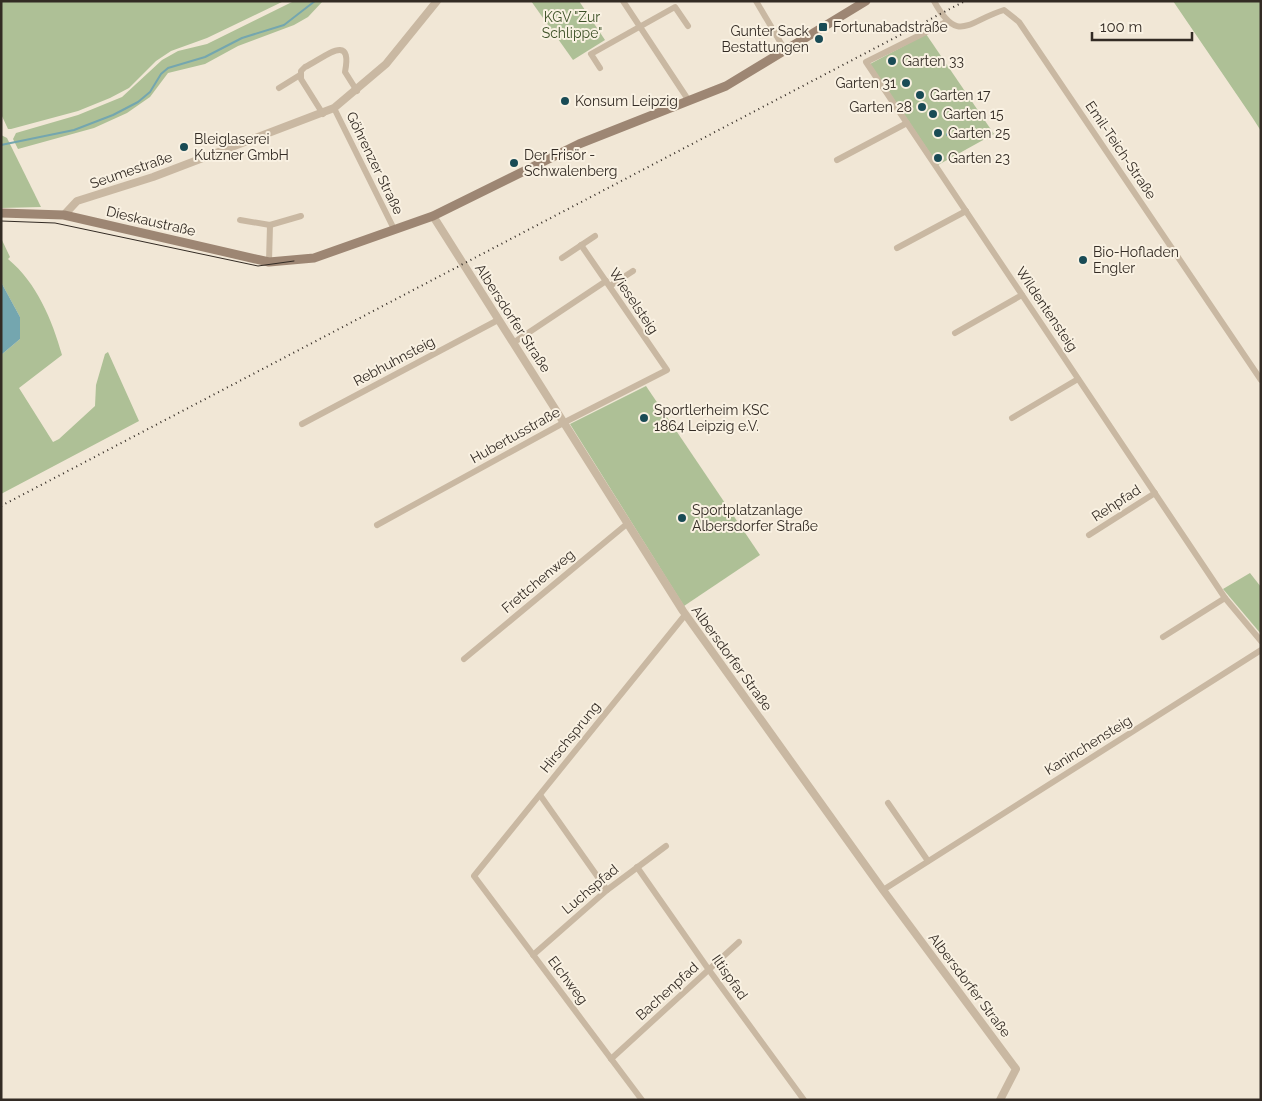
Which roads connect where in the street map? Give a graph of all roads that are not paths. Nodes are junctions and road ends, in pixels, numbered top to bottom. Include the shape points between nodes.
1 (437, 1) edge
2 (623, 1) edge
3 (756, 1) edge
4 (866, 1) edge
5 (934, 1) edge
6 (946, 22) junction
7 (639, 26) junction
8 (688, 26) dead end
9 (785, 50) junction
10 (600, 68) dead end
11 (300, 75) junction
12 (280, 88) dead end
13 (357, 91) junction
14 (689, 101) junction
15 (334, 108) junction
16 (323, 114) junction
17 (906, 122) junction
18 (838, 160) dead end
19 (966, 211) junction
20 (1, 214) edge
21 (64, 215) junction
22 (301, 216) dead end
23 (433, 216) junction
24 (240, 220) dead end
25 (270, 225) junction
26 (394, 229) junction
27 (595, 236) dead end
28 (581, 245) junction
29 (897, 248) dead end
30 (562, 258) dead end
31 (269, 262) junction
32 (633, 271) dead end
33 (608, 284) junction
34 (1022, 295) junction
35 (498, 320) junction
36 (955, 333) dead end
37 (513, 343) junction
38 (667, 370) joint
39 (1259, 373) edge
40 (1078, 379) junction
41 (1261, 380) edge
42 (1012, 418) dead end
43 (565, 422) junction
44 (302, 424) dead end
45 (1155, 493) junction
46 (628, 523) junction
47 (377, 525) dead end
48 (1089, 535) dead end
49 (1225, 598) junction
50 (685, 614) junction
51 (1163, 637) dead end
52 (1261, 641) edge
53 (1261, 650) edge
54 (464, 659) dead end
55 (540, 795) junction
56 (888, 803) dead end
57 (666, 846) dead end
58 (928, 861) junction
59 (637, 867) junction
60 (474, 876) joint
61 (607, 890) junction
62 (883, 890) junction
63 (739, 942) dead end
64 (533, 955) junction
65 (709, 970) junction
66 (611, 1059) junction
67 (642, 1100) edge
68 (804, 1100) edge
69 (1000, 1100) edge

1 - 13 street, Seumestraße via 386,64
2 - 7 street
3 - 9 street
4 - 9 main road, Dieskaustraße
5 - 6 street
6 - 17 street, Wildentensteig via 866,62
6 - 39 street, Emil-Teich-Straße via 957,27 965,26 1004,10 1020,22
7 - 8 street via 675,7
7 - 10 street via 591,54
7 - 14 street
9 - 14 main road, Dieskaustraße via 726,86
11 - 12 street
11 - 13 street via 305,67 341,49 348,58 345,72
11 - 16 street
13 - 15 street, Seumestraße
14 - 23 main road, Dieskaustraße via 579,144
15 - 16 street, Seumestraße
15 - 26 street, Göhrenzer Straße
16 - 21 street, Seumestraße via 77,201
17 - 18 street
17 - 19 street, Wildentensteig
19 - 29 street
19 - 34 street, Wildentensteig
20 - 21 main road, Dieskaustraße
21 - 31 main road, Dieskaustraße
22 - 25 street
23 - 26 main road, Dieskaustraße
23 - 35 street, Albersdorfer Straße
24 - 25 street
25 - 31 street
26 - 31 main road, Dieskaustraße via 314,258
27 - 28 street
28 - 30 street
28 - 33 street, Wieselsteig
32 - 33 street
33 - 37 street
33 - 38 street, Wieselsteig
34 - 36 street
34 - 40 street, Wildentensteig
35 - 37 street, Albersdorfer Straße
35 - 44 street, Rebhuhnsteig
37 - 43 street, Albersdorfer Straße
38 - 43 street, Hubertusstraße
39 - 41 street, Emil-Teich-Straße
40 - 42 street
40 - 45 street, Wildentensteig
43 - 46 street, Albersdorfer Straße
43 - 47 street, Hubertusstraße
45 - 48 street, Rehpfad
45 - 49 street, Wildentensteig
46 - 50 street, Albersdorfer Straße
46 - 54 street, Frettchenweg
49 - 51 street
49 - 52 street, Wildentensteig
50 - 55 street, Hirschsprung
50 - 62 street, Albersdorfer Straße
53 - 58 street, Kaninchensteig
55 - 60 street, Hirschsprung
55 - 61 street
56 - 58 street
57 - 59 street, Luchspfad
58 - 62 street, Kaninchensteig
59 - 61 street, Luchspfad
59 - 65 street, Iltispfad
60 - 64 street, Elchweg
61 - 64 street, Luchspfad
62 - 69 street, Albersdorfer Straße via 1016,1068
63 - 65 street, Bachenpfad
64 - 66 street, Elchweg
65 - 66 street, Bachenpfad
65 - 68 street, Iltispfad
66 - 67 street, Elchweg

